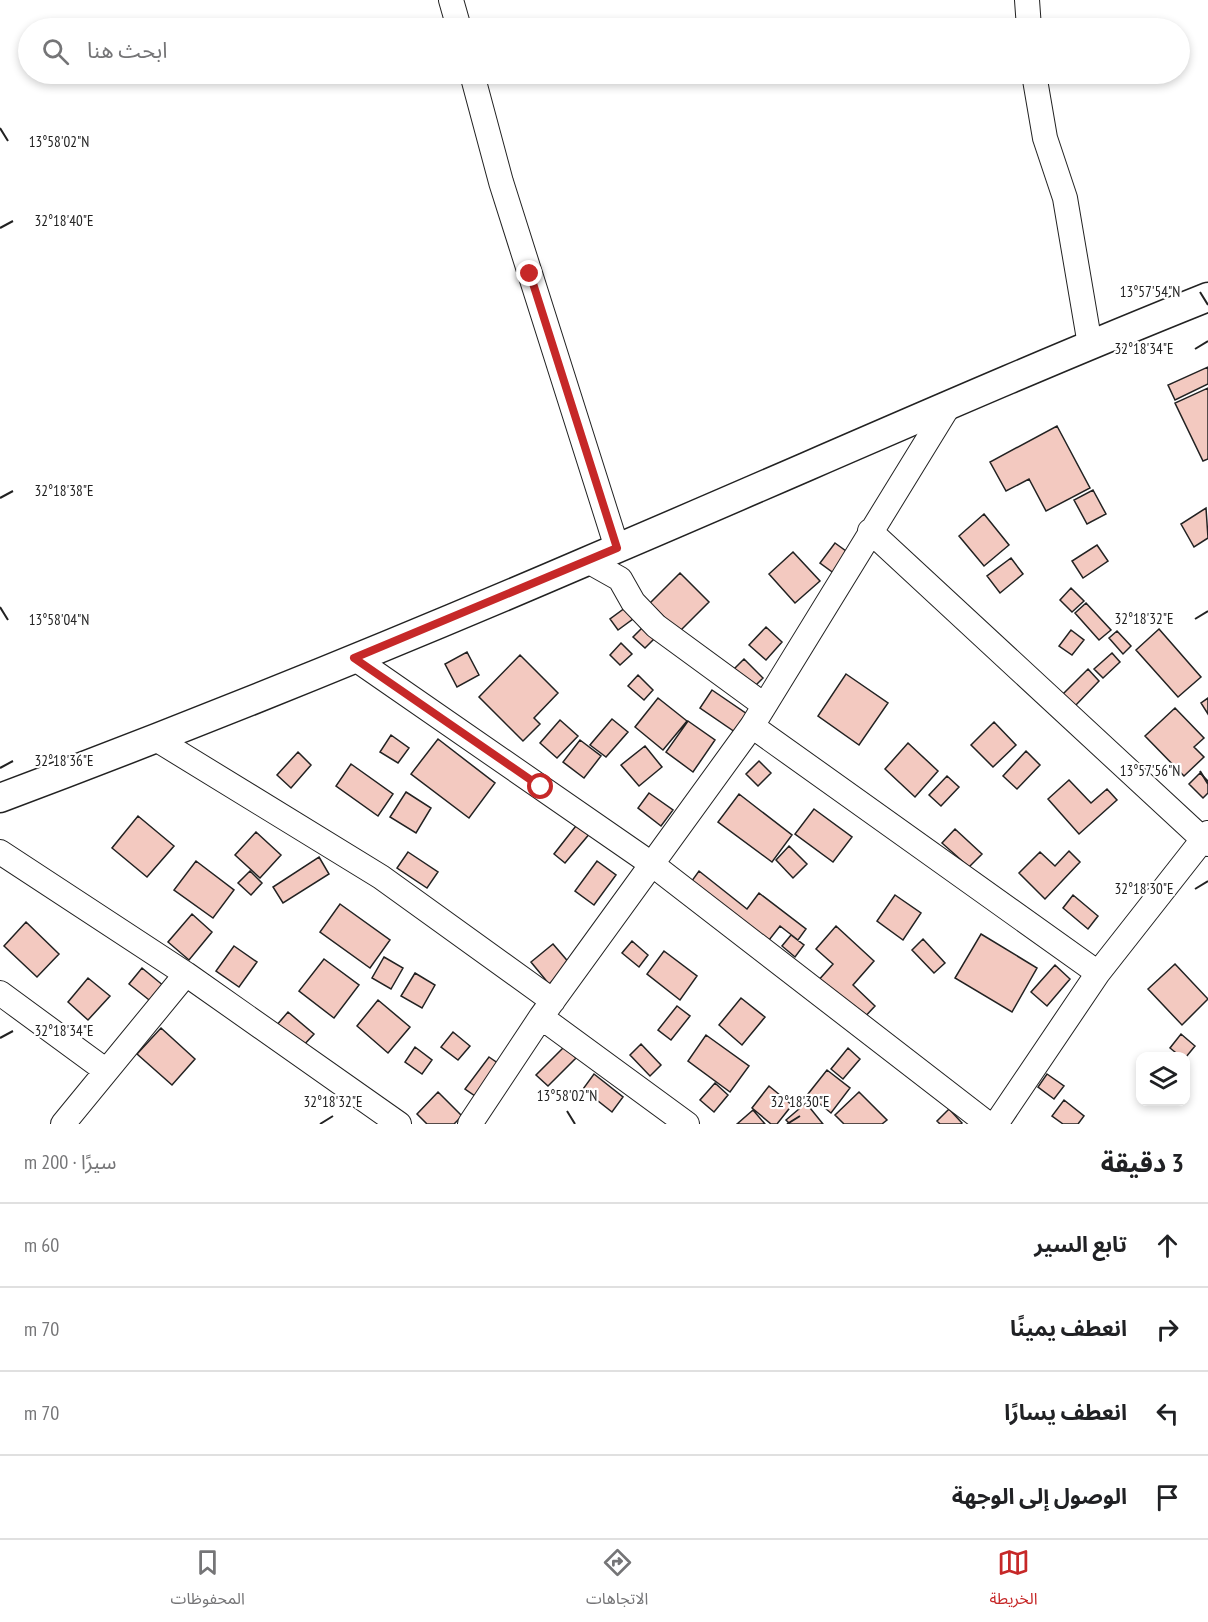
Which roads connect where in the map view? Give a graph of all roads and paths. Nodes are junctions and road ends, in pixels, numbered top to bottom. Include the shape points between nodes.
1 (451, 0) edge
2 (1027, 0) edge
3 (456, 18) edge
4 (1028, 18) edge
5 (474, 84) edge
6 (1036, 84) edge
7 (1208, 297) edge
8 (1090, 345) junction
9 (948, 407) junction
10 (870, 531) junction
11 (617, 548) junction
12 (588, 561) junction
13 (354, 658) junction
14 (764, 705) junction
15 (752, 726) junction
16 (156, 739) junction
17 (0, 798) edge
18 (1206, 838) edge
19 (0, 852) edge
20 (653, 865) junction
21 (1098, 973) junction
22 (186, 974) junction
23 (0, 993) edge
24 (547, 1009) junction
25 (105, 1070) junction
26 (63, 1124) edge
27 (399, 1124) edge
28 (470, 1124) edge
29 (687, 1124) edge
30 (988, 1124) edge
31 (996, 1124) edge

1 - 3 street
2 - 4 street
5 - 11 street
6 - 8 street via 1045,138 1065,198
7 - 8 street
8 - 9 street
9 - 10 street
9 - 11 street
10 - 14 street
10 - 18 street
11 - 12 street
12 - 13 street
12 - 14 street via 620,579 633,602 656,626
13 - 16 street
13 - 20 street
14 - 15 street
15 - 20 street
15 - 21 street
16 - 17 street
16 - 24 street via 381,877
18 - 21 street
19 - 22 street
20 - 24 street
20 - 30 street
21 - 31 street
22 - 25 street
22 - 27 street
23 - 25 street
24 - 28 street
24 - 29 street
25 - 26 street

